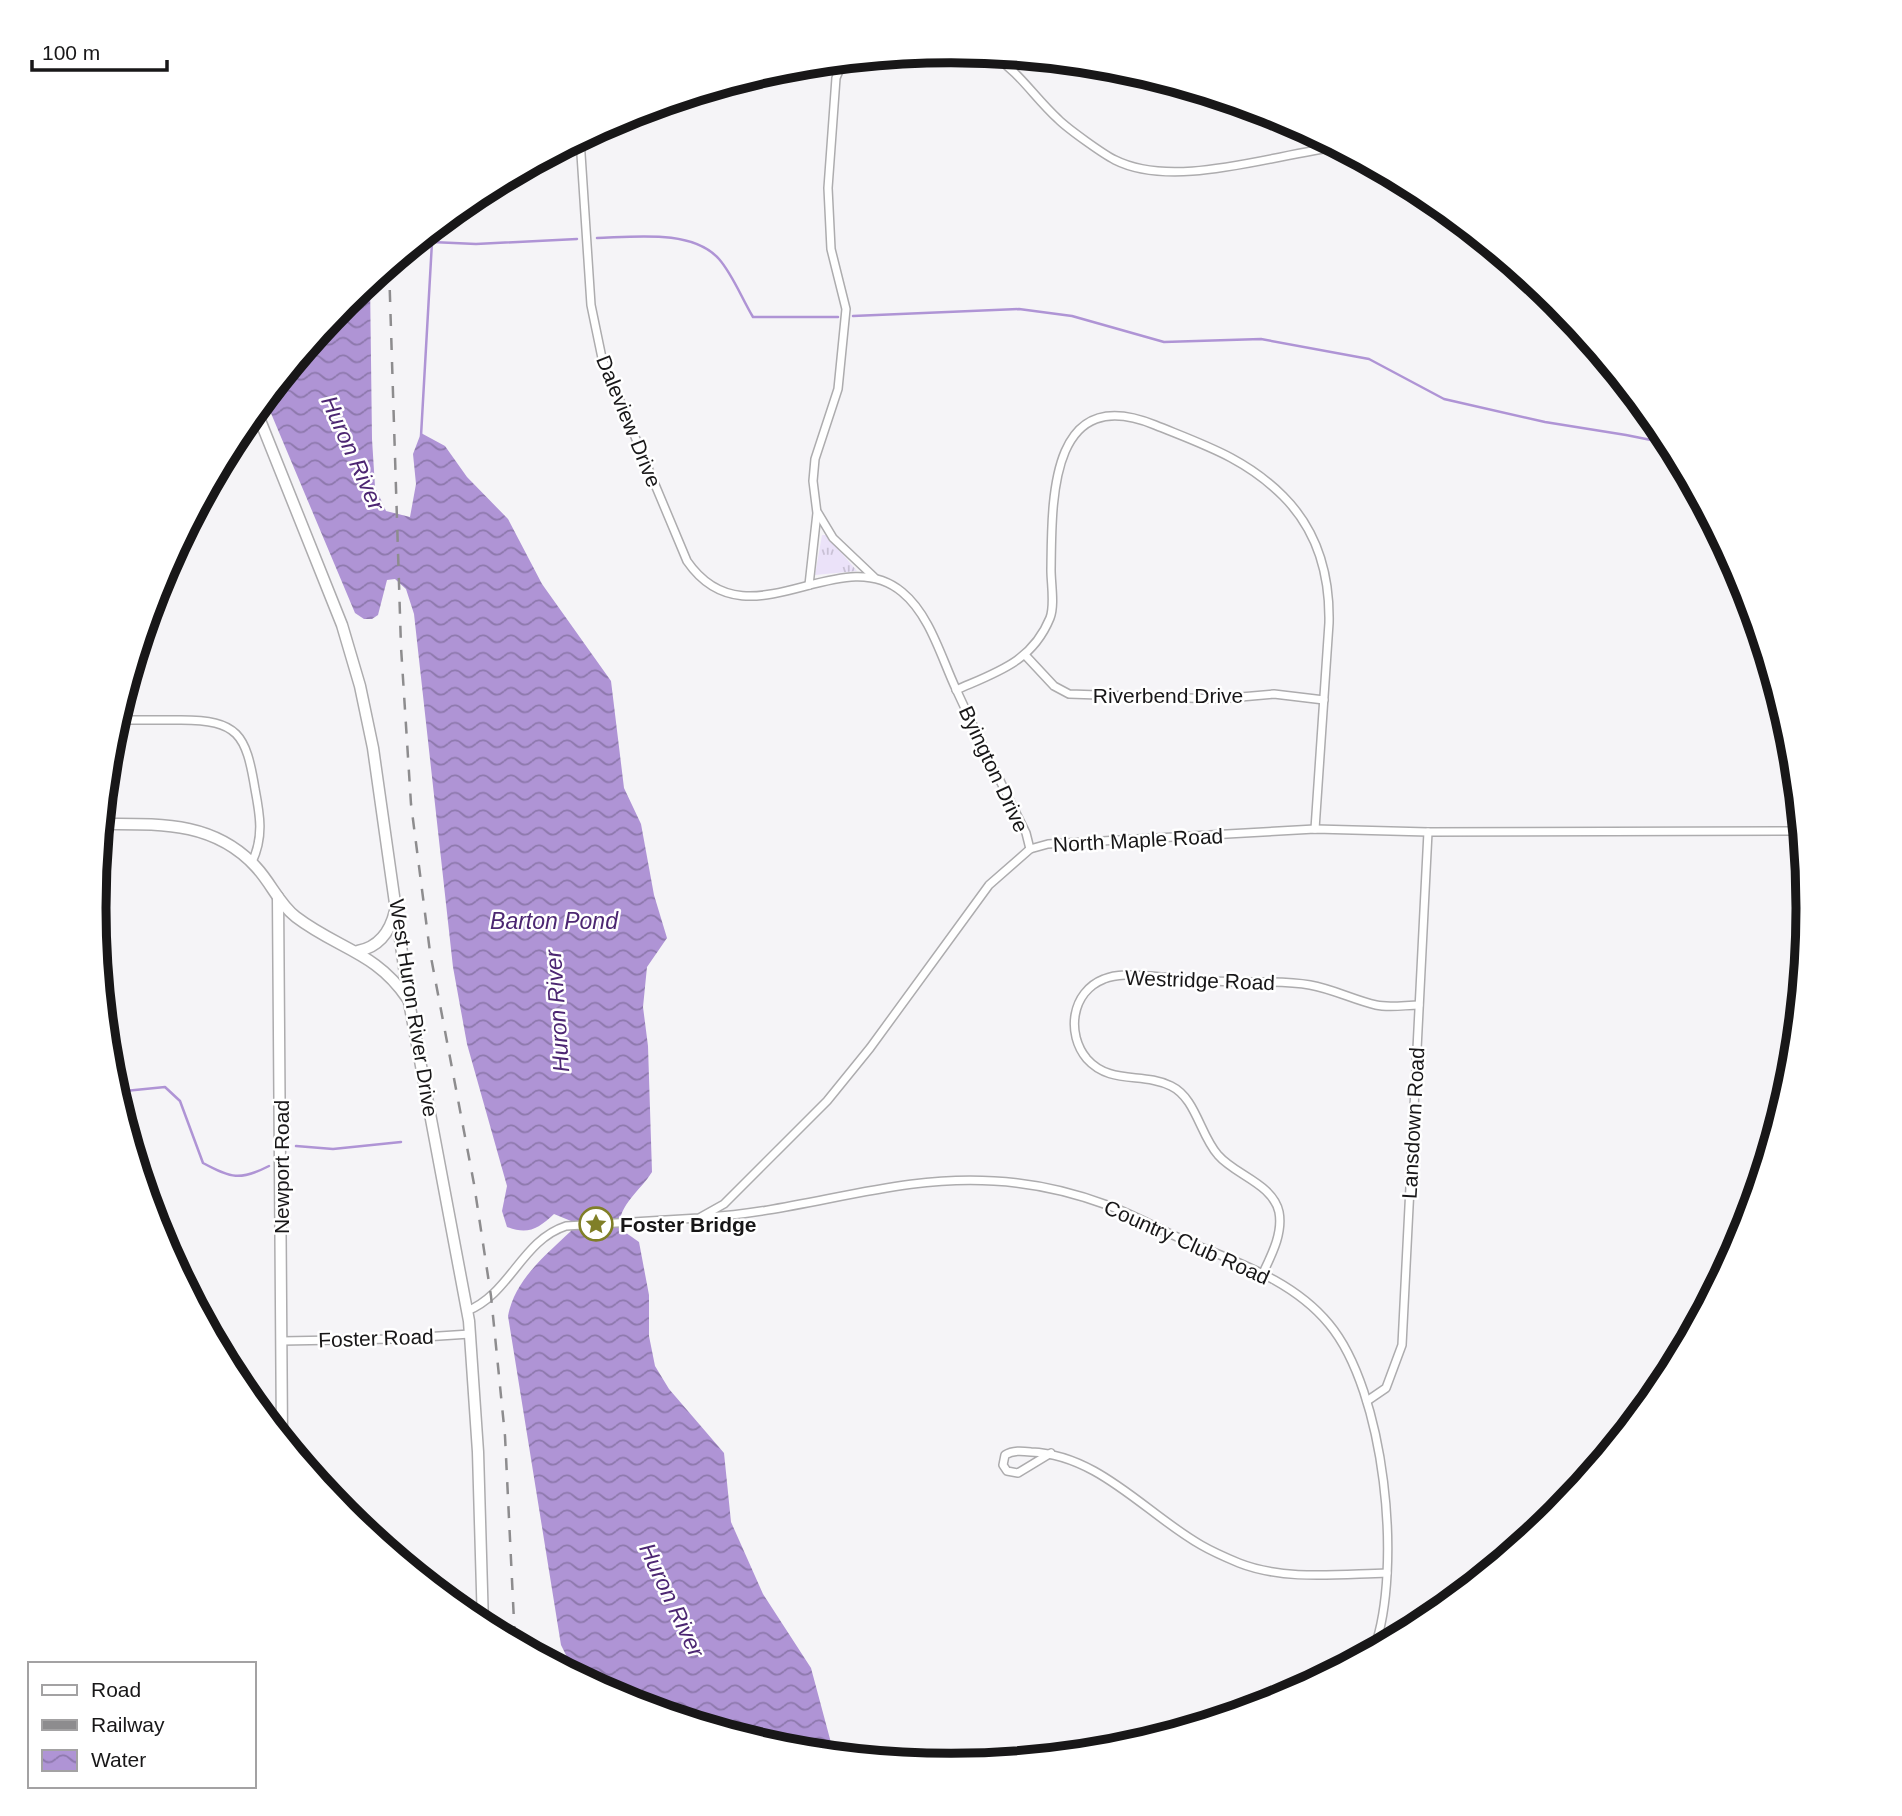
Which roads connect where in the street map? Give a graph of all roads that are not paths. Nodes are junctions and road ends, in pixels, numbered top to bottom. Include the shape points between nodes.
1 (1005, 65) edge
2 (839, 70) edge
3 (836, 71) edge
4 (836, 78) junction
5 (581, 148) edge
6 (1324, 149) edge
7 (261, 422) edge
8 (817, 513) junction
9 (874, 577) junction
10 (809, 585) junction
11 (1026, 656) junction
12 (956, 690) junction
13 (1324, 700) junction
14 (128, 720) edge
15 (111, 824) edge
16 (1315, 829) junction
17 (1792, 831) edge
18 (1427, 832) junction
19 (1030, 849) junction
20 (252, 862) junction
21 (278, 897) junction
22 (397, 904) junction
23 (358, 951) junction
24 (409, 1002) junction
25 (1419, 1005) junction
26 (699, 1218) junction
27 (1263, 1273) junction
28 (467, 1311) junction
29 (470, 1334) junction
30 (282, 1341) junction
31 (1367, 1401) junction
32 (282, 1423) edge
33 (1051, 1453) junction
34 (1387, 1573) junction
35 (483, 1611) edge
36 (1376, 1638) edge

1 - 6 street via 1030,85 1059,120 1114,160 1144,169 1169,170
2 - 4 street
3 - 4 street
4 - 8 street via 828,188 831,249 846,309 838,389 815,459
5 - 10 street, Daleview Drive via 592,305 601,358 687,561 700,580 718,592 742,597
7 - 22 street, West Huron River Drive via 342,625 360,686
8 - 9 street, Byington Drive via 833,538
8 - 10 street
9 - 10 street, Daleview Drive
9 - 12 street, Byington Drive via 901,590 916,606
11 - 12 street
11 - 13 street, Riverbend Drive via 1054,686 1069,694 1207,699 1274,694
11 - 13 street via 1051,616 1056,492 1068,441 1081,426 1108,414 1137,418 1255,469 1286,499 1311,535 1329,589
12 - 19 street, Byington Drive
13 - 16 street
14 - 20 street via 216,720 233,730 246,749 261,827
15 - 20 street via 192,828 212,835
16 - 18 street, North Maple Road
16 - 19 street, North Maple Road via 1048,844
17 - 18 street, North Maple Road
18 - 25 street, Lansdown Road
19 - 26 street, North Maple Road via 989,885 827,1101 732,1198
20 - 21 street
21 - 23 street via 312,928
21 - 30 street, Newport Road
22 - 23 street via 392,925 379,942
22 - 24 street, West Huron River Drive
23 - 24 street via 393,978
24 - 28 street, West Huron River Drive
25 - 27 street, Westridge Road via 1379,1006 1311,985 1277,981 1131,975 1104,978 1079,1003 1073,1015 1074,1034 1086,1057 1110,1076 1172,1086 1185,1097 1210,1147 1273,1199 1279,1212 1279,1232
25 - 31 street, Lansdown Road via 1402,1345 1386,1388
26 - 27 street, Country Club Road via 775,1211 941,1179 995,1181 1108,1205
26 - 28 street, North Maple Road via 566,1226 543,1237 501,1287
27 - 31 street, Country Club Road via 1309,1304 1329,1324
28 - 29 street, West Huron River Drive
29 - 30 street, Foster Road
29 - 35 street, West Huron River Drive
30 - 32 street, Newport Road
31 - 34 street, Country Club Road via 1382,1473
33 - 33 street via 1018,1473 1003,1465 1009,1452
33 - 34 street via 1077,1461 1201,1545 1241,1564 1296,1574
34 - 36 street, Country Club Road

